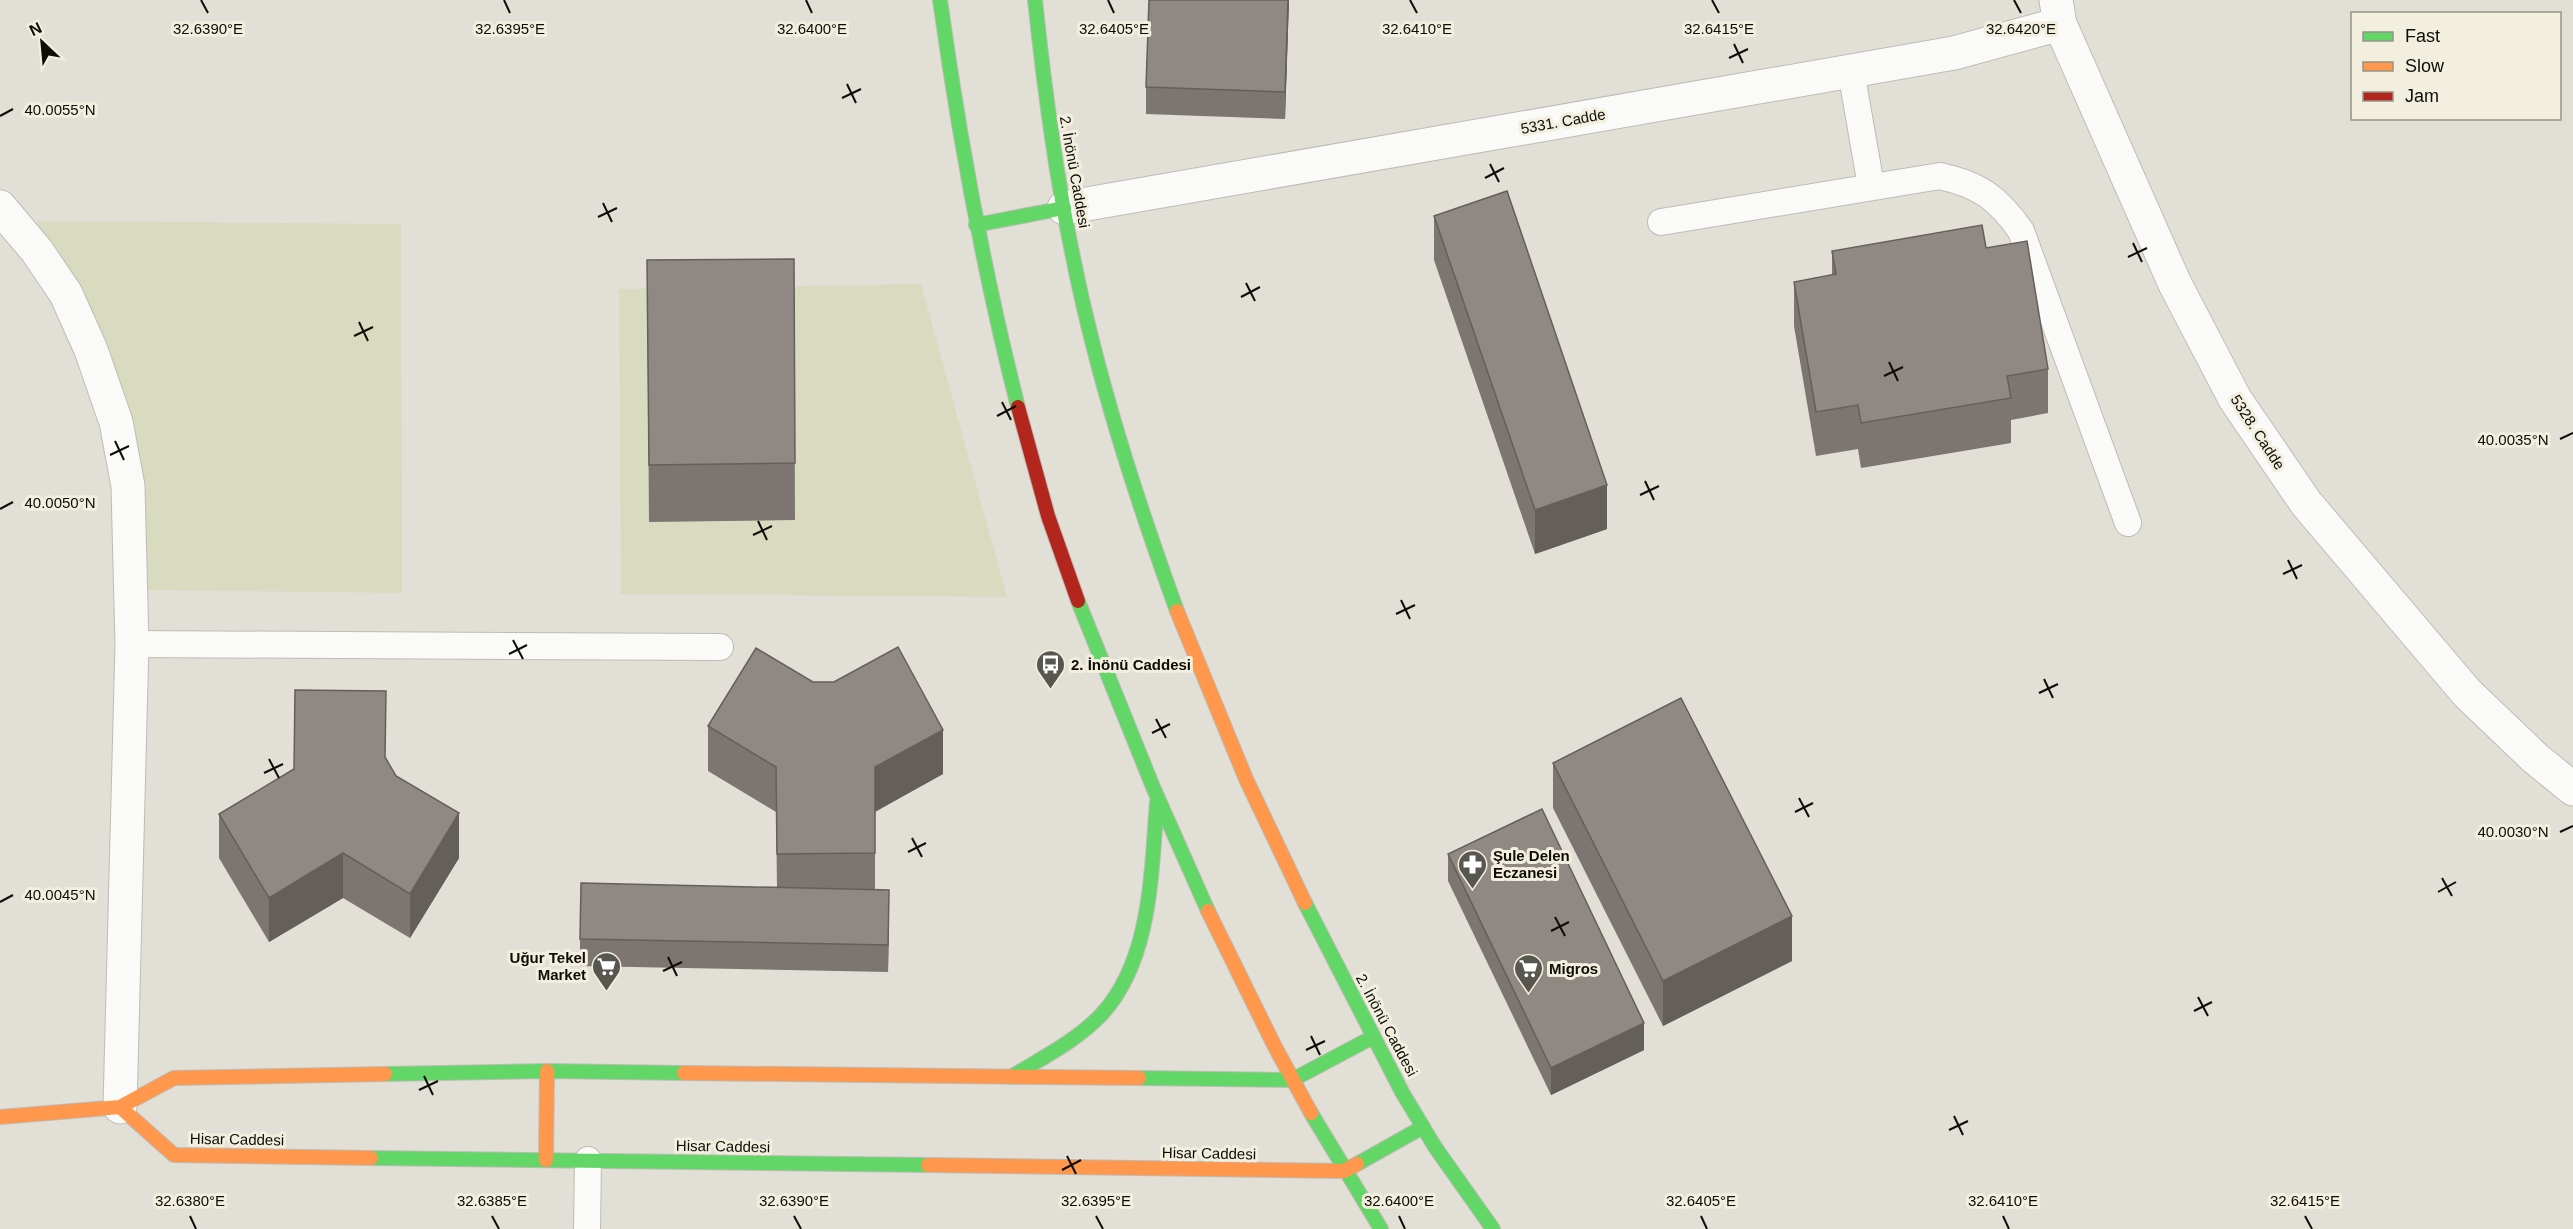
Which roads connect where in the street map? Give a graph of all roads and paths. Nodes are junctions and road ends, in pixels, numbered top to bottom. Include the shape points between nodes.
1 (940, 0) edge
2 (1035, 0) edge
3 (2058, 12) edge
4 (1851, 71) junction
5 (1871, 186) junction
6 (0, 207) edge
7 (1064, 208) junction
8 (1661, 222) dead end
9 (976, 225) junction
10 (2128, 523) dead end
11 (132, 644) junction
12 (720, 648) dead end
13 (2573, 789) edge
14 (1158, 798) junction
15 (1373, 1037) junction
16 (546, 1071) junction
17 (1011, 1077) junction
18 (1292, 1080) junction
19 (120, 1107) junction
20 (0, 1117) edge
21 (1423, 1127) junction
22 (546, 1160) junction
23 (588, 1160) junction
24 (1344, 1171) junction
25 (587, 1229) edge
26 (1381, 1229) edge
27 (1493, 1229) edge

1 - 9 street
2 - 7 street, 2. İnönü Caddesi via 1046,101
3 - 4 street, 5331. Cadde via 1954,53
3 - 13 street, 5328. Cadde via 2175,284 2242,408 2306,503 2467,693
4 - 5 lane
4 - 7 street, 5331. Cadde
5 - 8 lane
5 - 10 lane via 1940,176 1965,182 2007,210 2021,231
6 - 11 street via 66,294 92,350 116,422 128,486
7 - 9 street
7 - 15 street, 2. İnönü Caddesi via 1091,339 1134,489 1174,606 1270,835
9 - 14 street via 1005,361 1040,490 1085,620
11 - 12 lane
11 - 19 street
14 - 17 street via 1147,906 1129,970 1110,1005 1079,1034
14 - 18 street via 1220,937
15 - 18 street
15 - 21 street, 2. İnönü Caddesi
16 - 17 street
16 - 19 street via 174,1078
16 - 22 street
17 - 18 street
18 - 24 street
19 - 20 street
19 - 22 street, Hisar Caddesi via 174,1155
21 - 24 street
21 - 27 street, 2. İnönü Caddesi
22 - 23 street, Hisar Caddesi
23 - 24 street, Hisar Caddesi
23 - 25 lane
24 - 26 street

